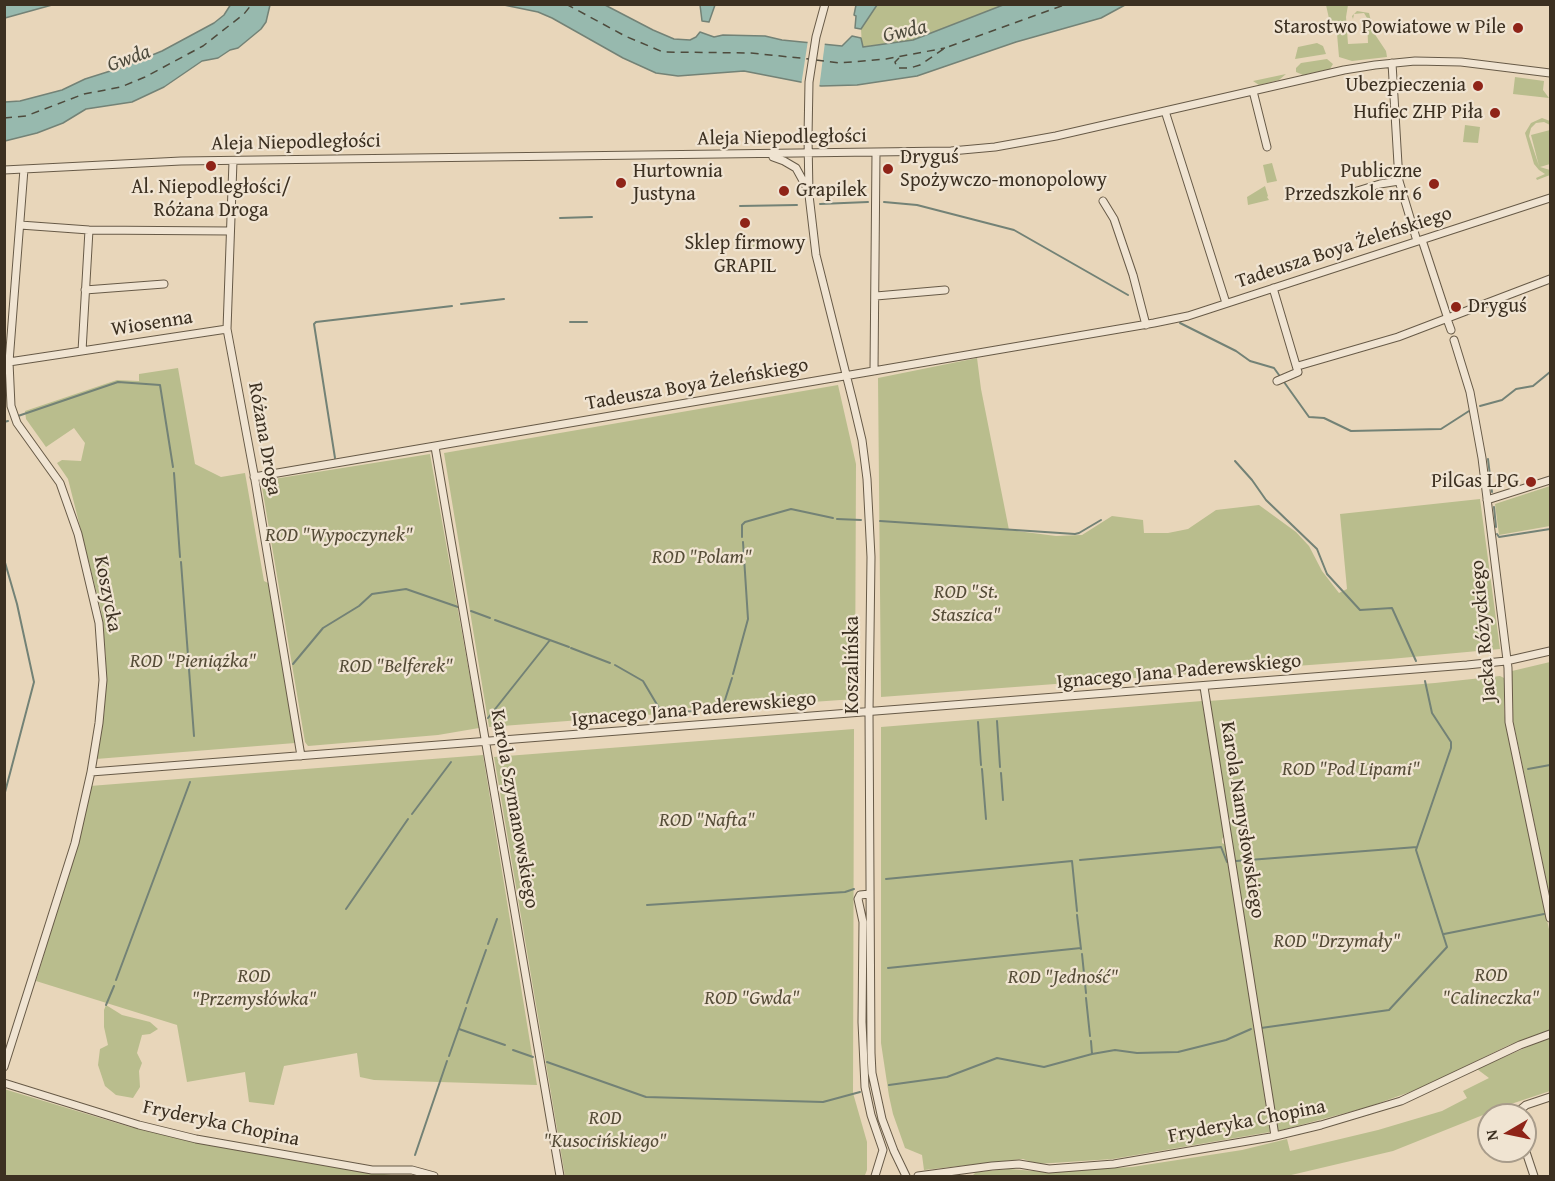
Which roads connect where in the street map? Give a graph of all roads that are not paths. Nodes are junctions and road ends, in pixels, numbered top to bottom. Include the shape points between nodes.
1 (825, 4) edge
2 (1392, 63) junction
3 (1551, 73) edge
4 (1253, 91) junction
5 (1165, 111) junction
6 (1267, 147) dead end
7 (876, 153) junction
8 (808, 154) junction
9 (765, 155) junction
10 (233, 160) junction
11 (24, 169) junction
12 (4, 170) edge
13 (1398, 181) junction
14 (809, 195) junction
15 (1341, 196) dead end
16 (1551, 198) edge
17 (1103, 201) dead end
18 (20, 225) junction
19 (88, 230) junction
20 (230, 231) junction
21 (1419, 240) junction
22 (1551, 279) edge
23 (164, 284) dead end
24 (1273, 288) junction
25 (85, 290) junction
26 (945, 290) dead end
27 (876, 296) junction
28 (1227, 303) junction
29 (1447, 319) junction
30 (1146, 325) junction
31 (227, 329) junction
32 (1451, 330) dead end
33 (1454, 340) dead end
34 (82, 351) junction
35 (9, 362) junction
36 (1298, 366) junction
37 (874, 371) junction
38 (847, 376) junction
39 (1276, 381) dead end
40 (435, 447) junction
41 (254, 477) junction
42 (1551, 480) edge
43 (1487, 500) junction
44 (1551, 651) edge
45 (1506, 661) junction
46 (1203, 687) junction
47 (869, 712) junction
48 (486, 743) junction
49 (301, 756) junction
50 (91, 772) junction
51 (870, 894) junction
52 (1551, 918) edge
53 (1551, 1034) edge
54 (4, 1067) edge
55 (4, 1083) edge
56 (1551, 1097) edge
57 (1532, 1103) edge
58 (1275, 1136) junction
59 (933, 1175) edge
60 (434, 1176) edge
61 (560, 1176) edge
62 (875, 1176) edge
63 (906, 1176) edge
64 (918, 1176) edge

1 - 8 street, Koszalińska via 811,66
2 - 3 street, Aleja Niepodległości via 1461,62
2 - 4 street, Aleja Niepodległości
2 - 13 street
4 - 5 street, Aleja Niepodległości
4 - 6 street
5 - 7 street, Aleja Niepodległości via 995,147
5 - 28 street
7 - 8 street, Aleja Niepodległości
7 - 27 street
8 - 9 street, Aleja Niepodległości
8 - 14 street, Koszalińska
9 - 10 street, Aleja Niepodległości
9 - 14 street via 796,168
10 - 11 street, Aleja Niepodległości
10 - 20 street, Różana Droga
11 - 12 street, Aleja Niepodległości
11 - 18 street, Koszycka
13 - 15 street
13 - 21 street
14 - 38 street, Koszalińska via 816,255
16 - 21 street, Tadeusza Boya Żeleńskiego
17 - 30 street via 1114,219
18 - 19 street
18 - 35 street, Koszycka
19 - 20 street
19 - 25 street, Wiosenna
20 - 31 street, Różana Droga
21 - 24 street, Tadeusza Boya Żeleńskiego
21 - 29 street
22 - 29 street
23 - 25 street, Wiosenna
24 - 28 street, Tadeusza Boya Żeleńskiego
24 - 36 street
25 - 34 street, Wiosenna
26 - 27 street
27 - 37 street
28 - 30 street, Tadeusza Boya Żeleńskiego
29 - 32 street
29 - 36 street via 1398,338
30 - 37 street, Tadeusza Boya Żeleńskiego
31 - 34 street, Wiosenna
31 - 41 street, Różana Droga
33 - 43 street, Jacka Różyckiego via 1475,413
34 - 35 street, Wiosenna
35 - 50 street, Koszycka via 13,413 60,483 78,534 99,623 103,680
36 - 39 street via 1298,372
37 - 38 street, Tadeusza Boya Żeleńskiego
38 - 40 street, Tadeusza Boya Żeleńskiego
38 - 47 street, Koszalińska via 863,449 869,512
40 - 41 street, Tadeusza Boya Żeleńskiego
40 - 48 street, Karola Szymanowskiego
41 - 49 street, Różana Droga
42 - 43 street
43 - 45 street, Jacka Różyckiego
44 - 45 street, Ignacego Jana Paderewskiego
45 - 46 street, Ignacego Jana Paderewskiego
45 - 52 street, Jacka Różyckiego via 1509,722
46 - 47 street, Ignacego Jana Paderewskiego
46 - 58 street, Karola Namysłowskiego
47 - 48 street, Ignacego Jana Paderewskiego
47 - 51 street, Koszalińska
48 - 49 street, Ignacego Jana Paderewskiego
48 - 61 street, Karola Szymanowskiego
49 - 50 street, Ignacego Jana Paderewskiego
50 - 54 street, Koszycka via 62,888
51 - 62 street via 858,898 863,922 864,1077 883,1150
51 - 63 street, Koszalińska via 872,1073 882,1119
53 - 58 street, Fryderyka Chopina via 1401,1101
55 - 60 street, Fryderyka Chopina via 196,1139 372,1170 412,1170
56 - 57 street
58 - 59 street, Fryderyka Chopina via 1114,1164 1049,1169 1001,1165
59 - 64 street, Fryderyka Chopina

